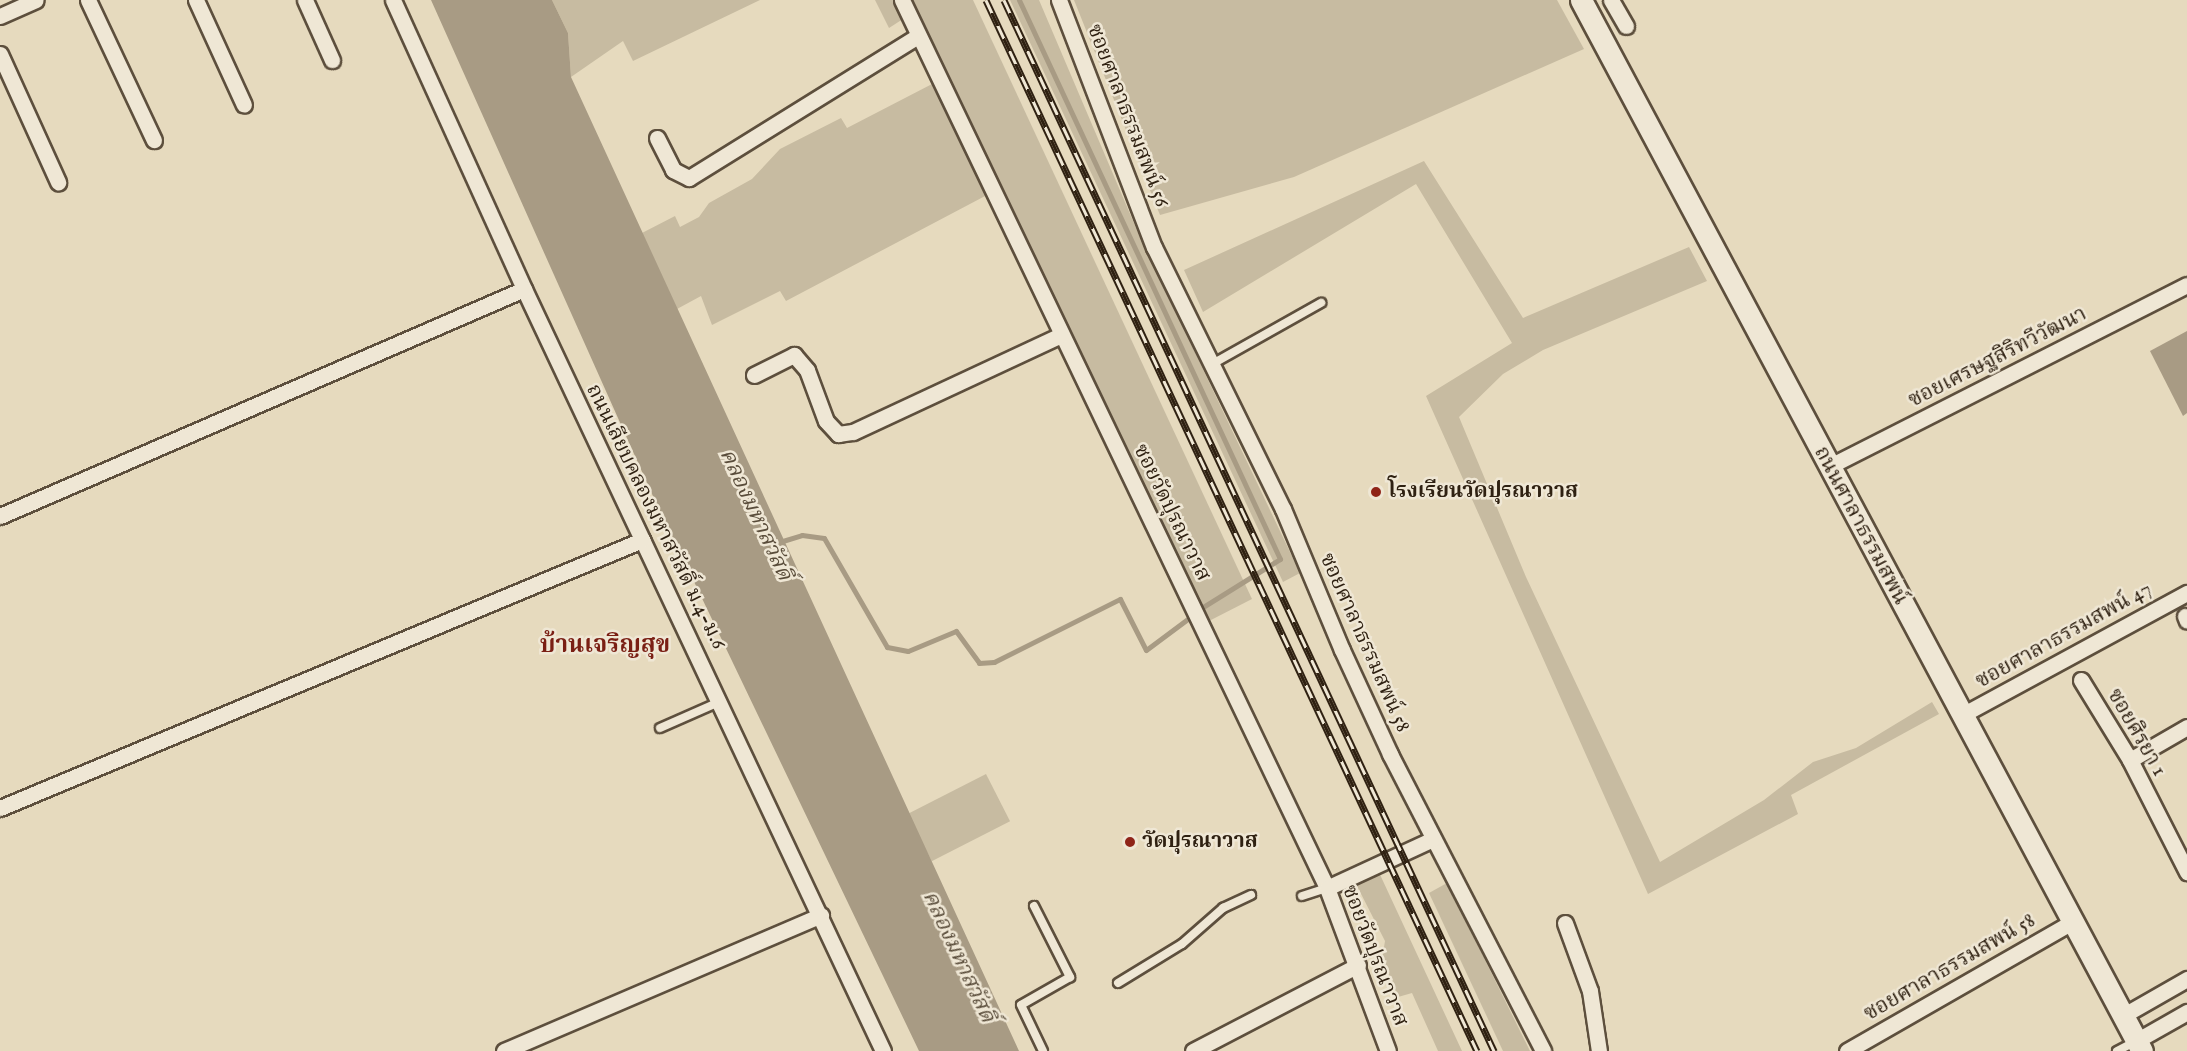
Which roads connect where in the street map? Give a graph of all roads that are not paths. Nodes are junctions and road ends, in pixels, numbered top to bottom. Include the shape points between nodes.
1 (36, 0) edge
2 (88, 0) edge
3 (196, 0) edge
4 (305, 0) edge
5 (393, 0) edge
6 (902, 0) edge
7 (1059, 0) edge
8 (1581, 0) edge
9 (1611, 0) edge
10 (0, 16) edge
11 (1626, 26) dead end
12 (918, 36) junction
13 (0, 54) edge
14 (332, 60) dead end
15 (244, 105) dead end
16 (657, 138) dead end
17 (154, 140) dead end
18 (57, 182) dead end
19 (1154, 248) joint
20 (2187, 285) edge
21 (524, 289) junction
22 (1321, 303) dead end
23 (1060, 335) junction
24 (1214, 363) junction
25 (754, 375) dead end
26 (1828, 467) junction
27 (0, 516) edge
28 (642, 540) junction
29 (2187, 593) edge
30 (2081, 680) dead end
31 (720, 701) junction
32 (1962, 716) junction
33 (2187, 727) edge
34 (660, 728) dead end
35 (2130, 760) junction
36 (0, 808) edge
37 (1433, 839) junction
38 (2187, 872) edge
39 (1327, 888) junction
40 (1251, 895) dead end
41 (1302, 896) dead end
42 (1034, 906) dead end
43 (821, 915) junction
44 (2074, 921) junction
45 (1565, 922) dead end
46 (1358, 965) junction
47 (2187, 979) edge
48 (1118, 983) dead end
49 (2187, 1012) edge
50 (2124, 1015) junction
51 (2139, 1046) edge
52 (504, 1051) edge
53 (882, 1051) edge
54 (1043, 1051) edge
55 (1192, 1051) edge
56 (1388, 1051) edge
57 (1543, 1051) edge
58 (1599, 1051) edge
59 (1847, 1051) edge
60 (2117, 1051) edge

1 - 10 street
2 - 17 street
3 - 15 street
4 - 14 street
5 - 21 street, ถนนเลียบคลองมหาสวัสดิ์ ม.4-ม.6
6 - 12 street, ซอยวัดปุรณาวาส
7 - 19 street, ซอยศาลาธรรมสพน์ 56
8 - 26 street, ถนนศาลาธรรมสพน์
9 - 11 street
12 - 16 street via 688,178 673,170
12 - 23 street, ซอยวัดปุรณาวาส
13 - 18 street
19 - 24 street, ซอยศาลาธรรมสพน์ 58
20 - 26 street, ซอยเศรษฐสิริทวีวัฒนา
21 - 27 street
21 - 28 street, ถนนเลียบคลองมหาสวัสดิ์ ม.4-ม.6
22 - 24 lane
23 - 25 street via 853,432 838,434 826,421 807,370 794,355
23 - 39 street, ซอยวัดปุรณาวาส
24 - 37 street, ซอยศาลาธรรมสพน์ 58 via 1283,509 1342,650
26 - 32 street, ถนนศาลาธรรมสพน์
28 - 31 street, ถนนเลียบคลองมหาสวัสดิ์ ม.4-ม.6
28 - 36 street
29 - 32 street, ซอยศาลาธรรมสพน์ 47
30 - 35 street, ซอยศิรยา 1
31 - 34 lane
31 - 43 street, ถนนเลียบคลองมหาสวัสดิ์ ม.4-ม.6
32 - 44 street, ถนนศาลาธรรมสพน์
33 - 35 street
35 - 38 street, ซอยศิรยา 1
37 - 39 street
37 - 57 street, ซอยศาลาธรรมสพน์ 58
39 - 41 lane
39 - 46 street, ซอยวัดปุรณาวาส
40 - 48 lane via 1223,908 1182,944
42 - 54 lane via 1070,977 1021,1005
43 - 52 street
43 - 53 street, ถนนเลียบคลองมหาสวัสดิ์ ม.4-ม.6
44 - 50 street, ถนนศาลาธรรมสพน์
44 - 59 street, ซอยศาลาธรรมสพน์ 58
45 - 58 street via 1590,991
46 - 55 street
46 - 56 street, ซอยวัดปุรณาวาส
47 - 50 street
49 - 51 street
50 - 51 street, ถนนศาลาธรรมสพน์
51 - 60 lane

